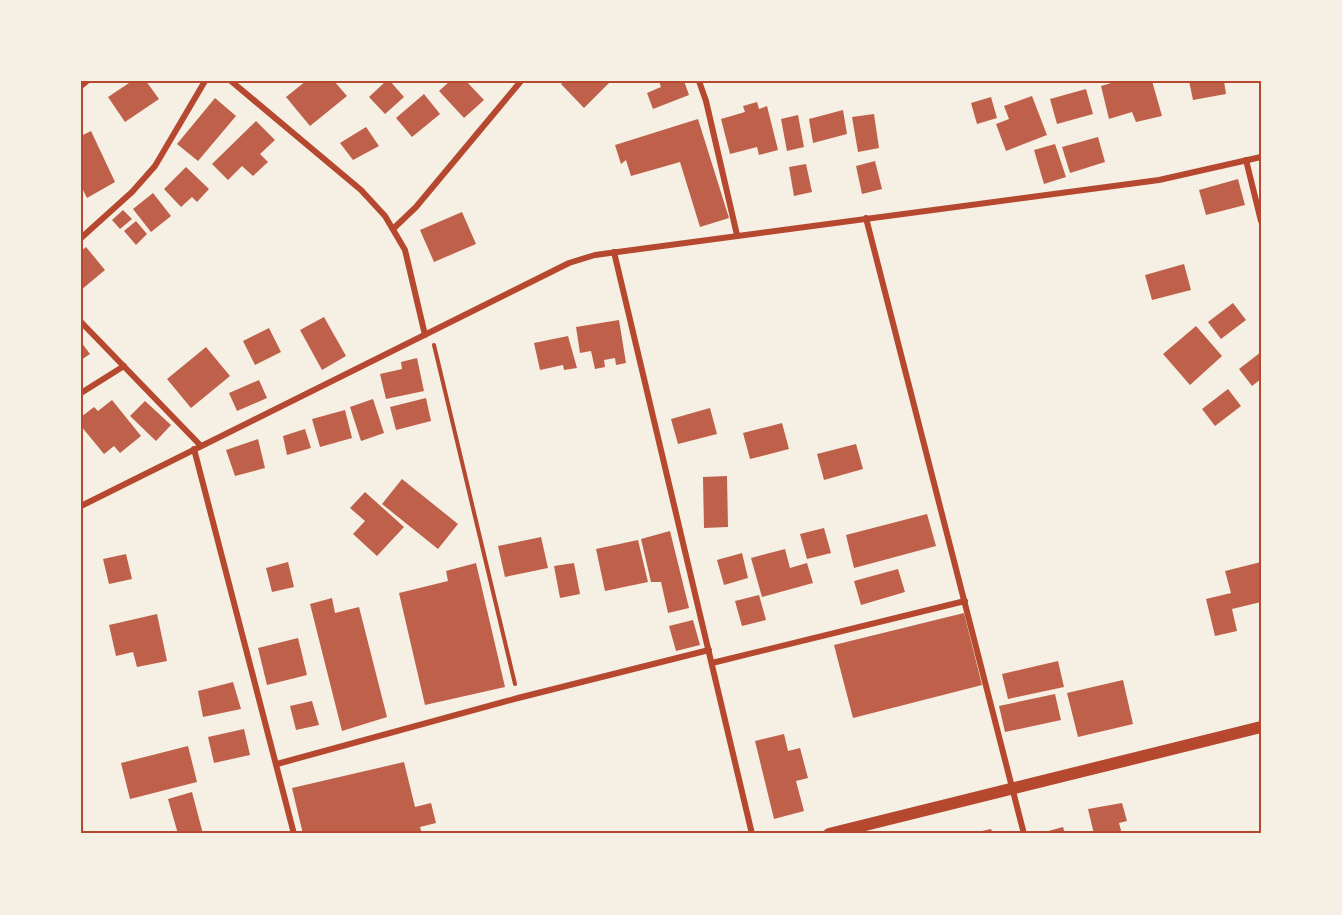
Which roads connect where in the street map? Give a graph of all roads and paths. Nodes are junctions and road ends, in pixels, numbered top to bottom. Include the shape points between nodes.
1 (87, 81) edge
2 (205, 81) edge
3 (231, 81) edge
4 (521, 81) edge
5 (699, 81) edge
6 (81, 86) edge
7 (1261, 157) edge
8 (1246, 160) junction
9 (866, 218) junction
10 (1261, 221) edge
11 (393, 229) junction
12 (737, 235) junction
13 (81, 238) edge
14 (614, 252) junction
15 (81, 322) edge
16 (428, 333) junction
17 (124, 366) junction
18 (81, 393) edge
19 (197, 448) junction
20 (81, 506) edge
21 (965, 601) junction
22 (709, 650) junction
23 (712, 663) junction
24 (518, 698) junction
25 (1261, 726) edge
26 (277, 764) junction
27 (1013, 787) junction
28 (294, 834) edge
29 (752, 834) edge
30 (829, 834) edge
31 (1024, 834) edge

1 - 6 street
2 - 13 street via 155,166
3 - 11 street via 361,190
4 - 11 street via 416,207
5 - 12 street
7 - 8 street
8 - 9 street via 1159,180
8 - 10 street
9 - 12 street
9 - 21 street
11 - 16 street via 405,250
12 - 14 street
14 - 16 street via 569,263
14 - 22 street
15 - 17 street
16 - 19 street
16 - 24 path
17 - 18 street
17 - 19 street
19 - 20 street
19 - 26 street
21 - 23 street
21 - 27 street
22 - 23 street
22 - 24 street
23 - 29 street
24 - 26 street
25 - 27 main road
26 - 28 street
27 - 30 main road
27 - 31 street

